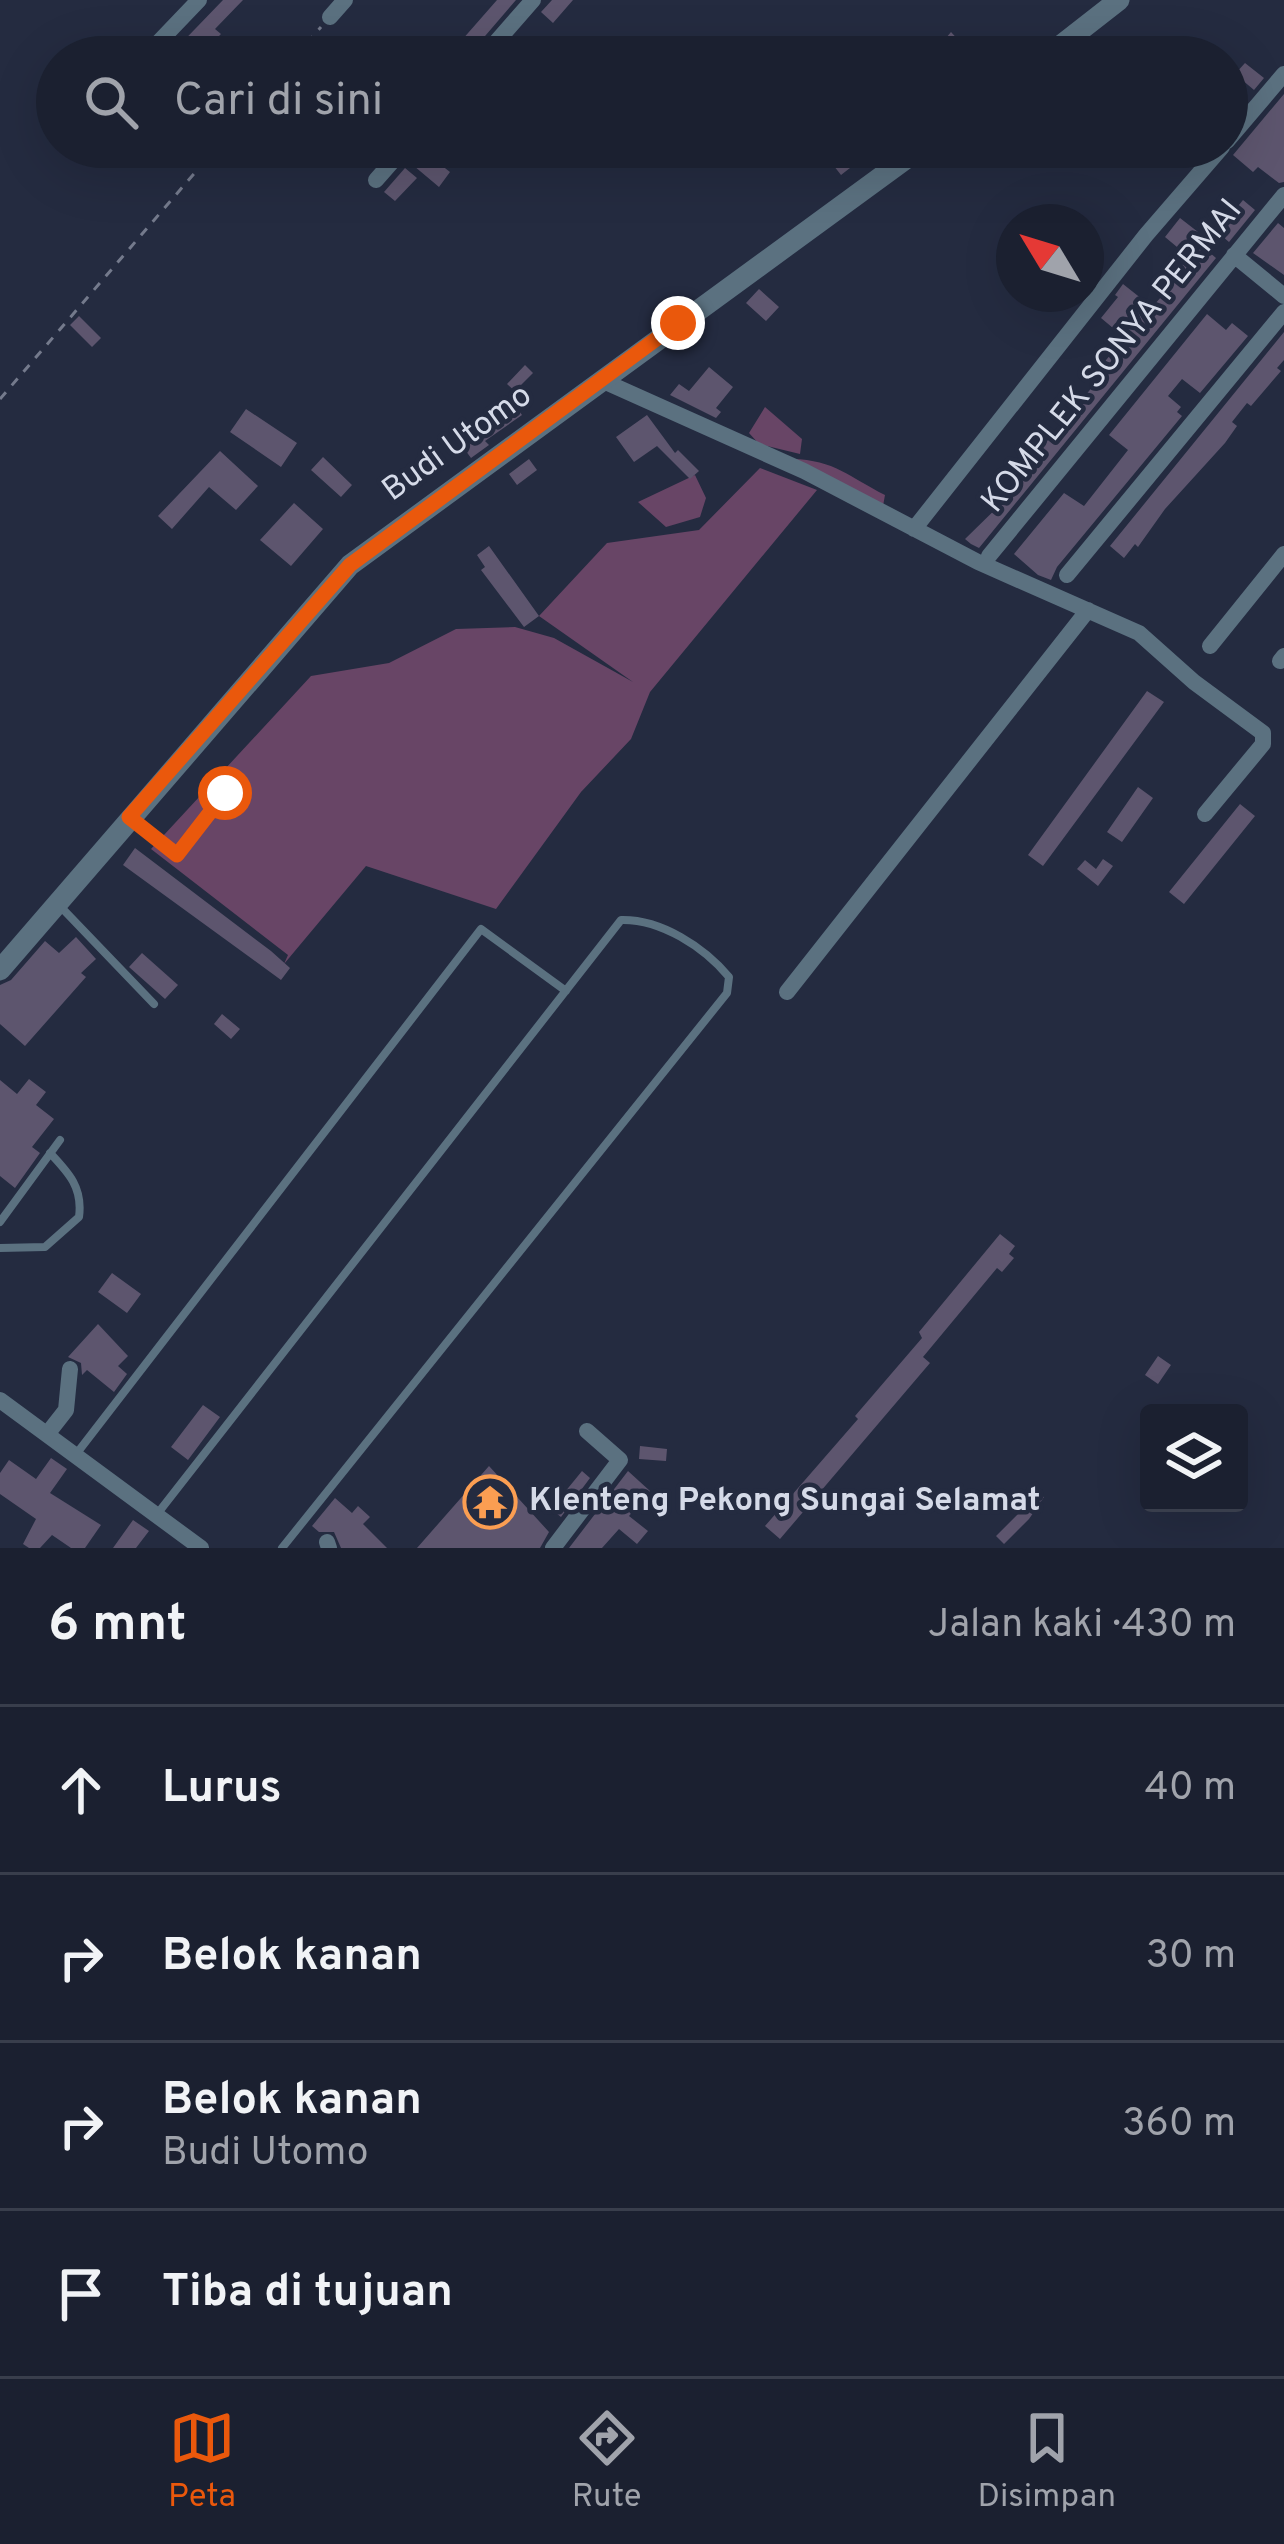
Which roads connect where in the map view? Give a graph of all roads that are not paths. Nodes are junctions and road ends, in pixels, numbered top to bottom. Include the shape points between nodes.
1 (199, 0) edge
2 (345, 0) edge
3 (532, 0) edge
4 (1119, 0) edge
5 (330, 16) road end
6 (165, 36) edge
7 (501, 36) edge
8 (1073, 36) edge
9 (1284, 74) edge
10 (1248, 116) edge
11 (387, 168) edge
12 (893, 168) edge
13 (1203, 168) edge
14 (376, 180) dead end
15 (1284, 195) edge
16 (1234, 255) junction
17 (1284, 296) edge
18 (1284, 312) edge
19 (601, 380) junction
20 (914, 529) junction
21 (1284, 554) edge
22 (989, 556) dead end
23 (1067, 575) dead end
24 (1088, 610) junction
25 (1210, 646) dead end
26 (225, 793) dead end
27 (1205, 814) dead end
28 (129, 817) junction
29 (57, 903) junction
30 (0, 970) edge
31 (566, 991) junction
32 (787, 992) dead end
33 (154, 1004) dead end
34 (60, 1140) dead end
35 (50, 1154) junction
36 (0, 1222) edge
37 (0, 1248) edge
38 (70, 1370) dead end
39 (0, 1400) edge
40 (51, 1430) junction
41 (586, 1431) dead end
42 (76, 1454) junction
43 (157, 1514) junction
44 (201, 1548) edge
45 (282, 1548) edge
46 (553, 1548) edge

1 - 6 street
2 - 5 street
3 - 7 street
4 - 8 street
9 - 10 street
11 - 14 street
12 - 19 street, Budi Utomo
13 - 20 street
15 - 16 street, KOMPLEK SONYA PERMAI
16 - 17 street
16 - 22 street, KOMPLEK SONYA PERMAI
18 - 23 street
19 - 20 street
19 - 28 street, Budi Utomo via 350,565
20 - 24 street
21 - 25 street
24 - 27 street via 1139,633 1263,733 1263,744
24 - 32 street
26 - 28 lane via 177,855
28 - 29 street, Budi Utomo via 118,846
29 - 30 street, Budi Utomo
29 - 33 lane
31 - 42 lane via 481,929
31 - 43 lane
31 - 45 lane via 622,920 659,923 729,977 727,993 671,1066
34 - 35 lane
35 - 36 lane
35 - 37 lane via 75,1183 79,1217 46,1247
38 - 40 street via 65,1410
39 - 40 street
40 - 42 street
41 - 46 street via 620,1460
42 - 43 street
43 - 44 street

